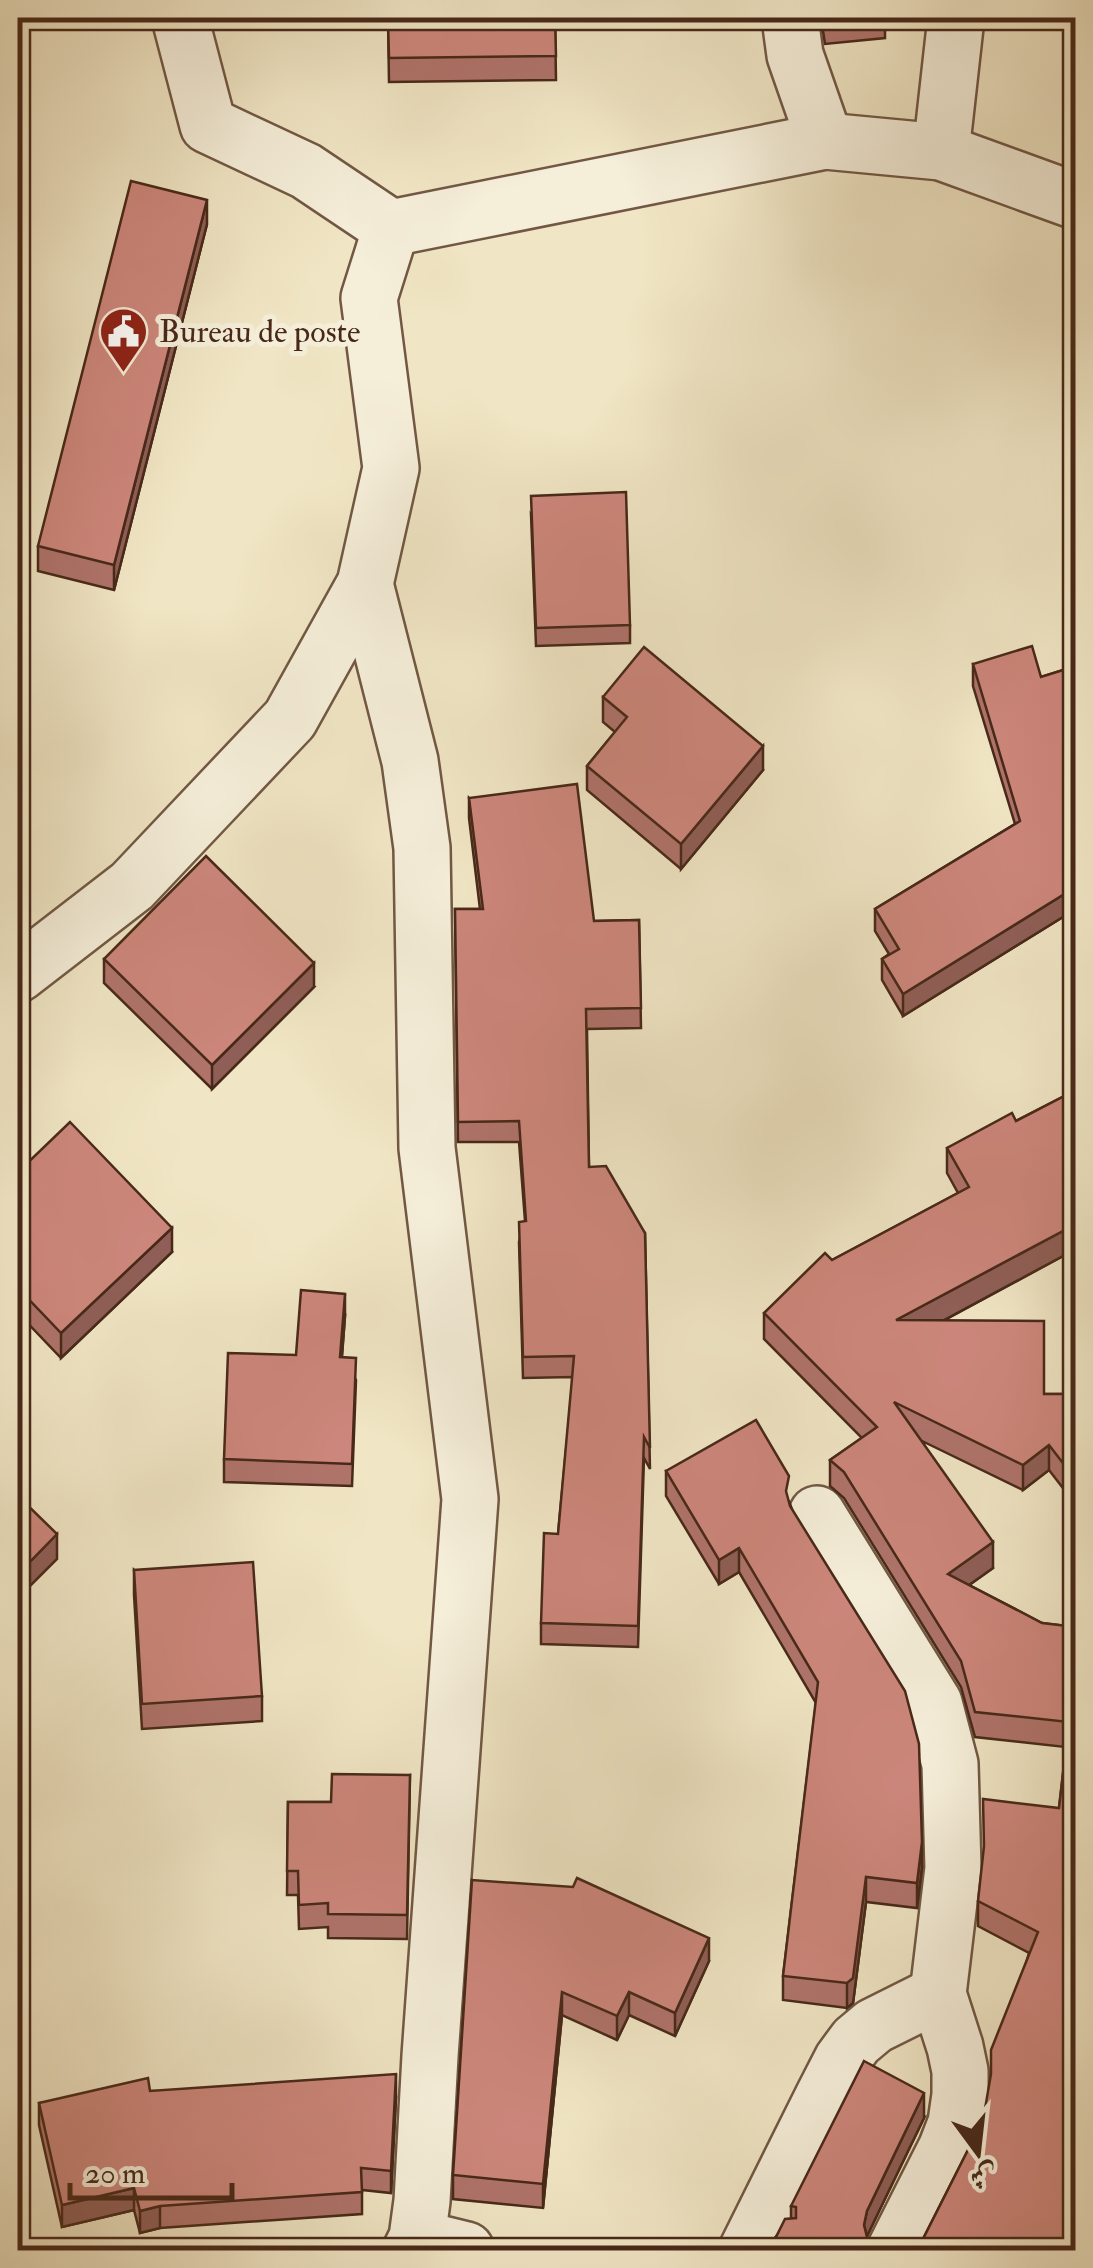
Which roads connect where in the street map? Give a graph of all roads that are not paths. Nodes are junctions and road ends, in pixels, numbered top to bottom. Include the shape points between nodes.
1 (180, 18) edge
2 (790, 18) edge
3 (956, 18) edge
4 (825, 141) junction
5 (940, 152) junction
6 (1076, 201) edge
7 (391, 228) junction
8 (365, 584) junction
9 (18, 974) edge
10 (817, 1514) dead end
11 (938, 1994) junction
12 (431, 2246) edge
13 (746, 2250) edge
14 (895, 2250) edge

1 - 7 street via 208,125 306,172
2 - 4 street via 795,55
3 - 5 street
4 - 5 street
4 - 7 street
5 - 6 street
7 - 8 street via 369,298 391,468
8 - 9 street via 290,719 132,886
8 - 12 street via 410,760 422,848 427,1148 470,1500 422,2201
10 - 11 street via 934,1702 950,1764 952,1868
11 - 13 street via 856,2041
11 - 14 street via 960,2071 956,2123

